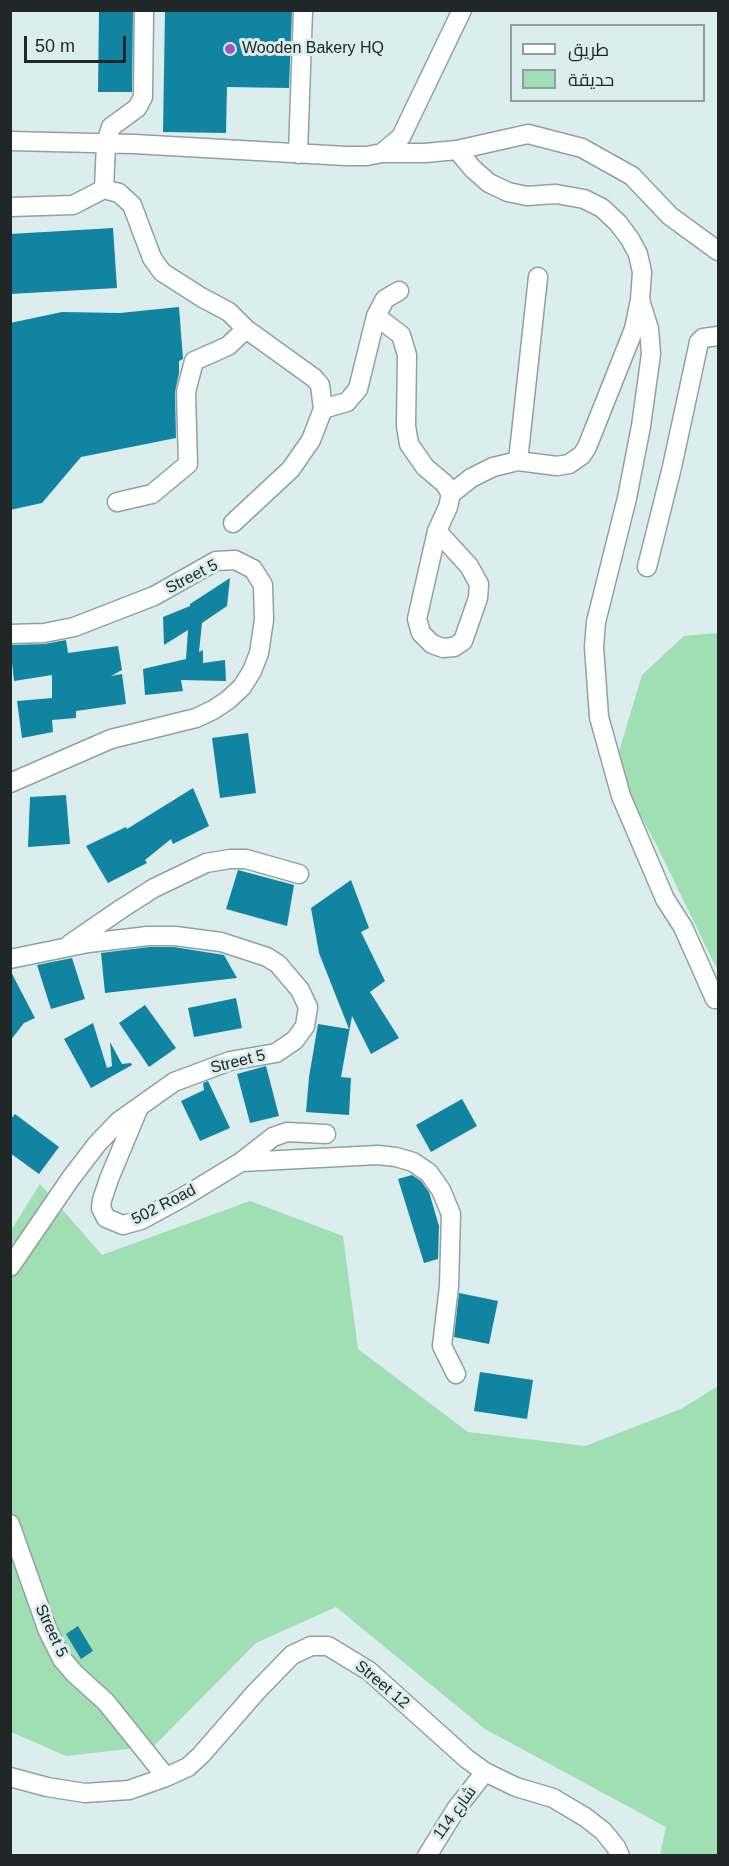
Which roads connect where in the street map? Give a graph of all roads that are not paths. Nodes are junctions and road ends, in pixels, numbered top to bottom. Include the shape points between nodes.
1 (144, 10) edge
2 (303, 10) edge
3 (462, 10) edge
4 (10, 141) edge
5 (106, 143) junction
6 (457, 150) junction
7 (382, 153) junction
8 (298, 154) junction
9 (104, 189) junction
10 (10, 207) edge
11 (718, 251) edge
12 (538, 277) dead end
13 (399, 291) dead end
14 (640, 300) junction
15 (376, 316) junction
16 (246, 329) junction
17 (718, 336) edge
18 (322, 409) junction
19 (518, 461) junction
20 (451, 494) junction
21 (117, 502) dead end
22 (232, 523) dead end
23 (437, 531) junction
24 (647, 567) dead end
25 (10, 634) edge
26 (10, 783) edge
27 (299, 874) dead end
28 (67, 947) junction
29 (10, 959) edge
30 (715, 999) dead end
31 (140, 1107) junction
32 (326, 1134) dead end
33 (241, 1162) junction
34 (10, 1267) edge
35 (456, 1374) dead end
36 (10, 1524) edge
37 (485, 1772) junction
38 (166, 1776) junction
39 (10, 1777) edge
40 (427, 1856) edge
41 (620, 1856) edge

1 - 5 street via 143,98 137,108 111,127
2 - 8 street
3 - 7 street via 401,137
4 - 5 street
5 - 8 street
5 - 9 street
6 - 7 street
6 - 11 street via 528,134 582,148 632,176 670,216
6 - 14 street via 481,176 508,192 526,196 556,194 602,208 618,223 638,254 642,272
7 - 8 street
9 - 10 street via 73,205
9 - 16 street via 119,193 132,205 152,258 162,272 229,312
12 - 19 street
13 - 15 street via 385,299
14 - 19 street via 634,329 582,455 569,464 557,466
14 - 30 street via 649,329 651,354 627,498 596,622 599,717 621,796 665,899 683,927
15 - 18 street via 358,389 347,402
15 - 20 street via 401,335 407,355 409,444
16 - 18 street via 314,378 320,385
16 - 21 street via 228,346 194,361 186,392 188,464 152,494
17 - 24 street via 699,342
18 - 22 street via 311,440 291,469
19 - 20 street via 493,467
20 - 23 street
23 - 23 street via 417,619 421,633 432,644 454,647 463,640 479,584
25 - 26 street, Street 5 via 74,627 154,596 216,561 235,560 253,569 263,585 264,620 259,653 242,687 228,700 196,718 111,739
27 - 28 street via 246,859 206,863 154,888
28 - 29 street, Street 5
28 - 31 street, Street 5 via 148,936 221,942 278,964 300,990 308,1007 305,1026 276,1053 230,1061 174,1082
31 - 33 street, 502 Road via 102,1200 103,1214 115,1223 141,1220
31 - 34 street, Street 5 via 119,1120 97,1144
32 - 33 street, 502 Road via 287,1132 273,1137
33 - 35 street via 378,1155 413,1162 429,1173 451,1214 450,1286 442,1346
36 - 38 street, Street 5 via 62,1659 106,1702
37 - 38 street, Street 12 via 369,1671 320,1645 302,1649 287,1659 201,1755 188,1767
37 - 40 street, شارع 114
37 - 41 street, Street 12 via 553,1798 585,1816 603,1831
38 - 39 street, Street 12 via 129,1790 85,1793

